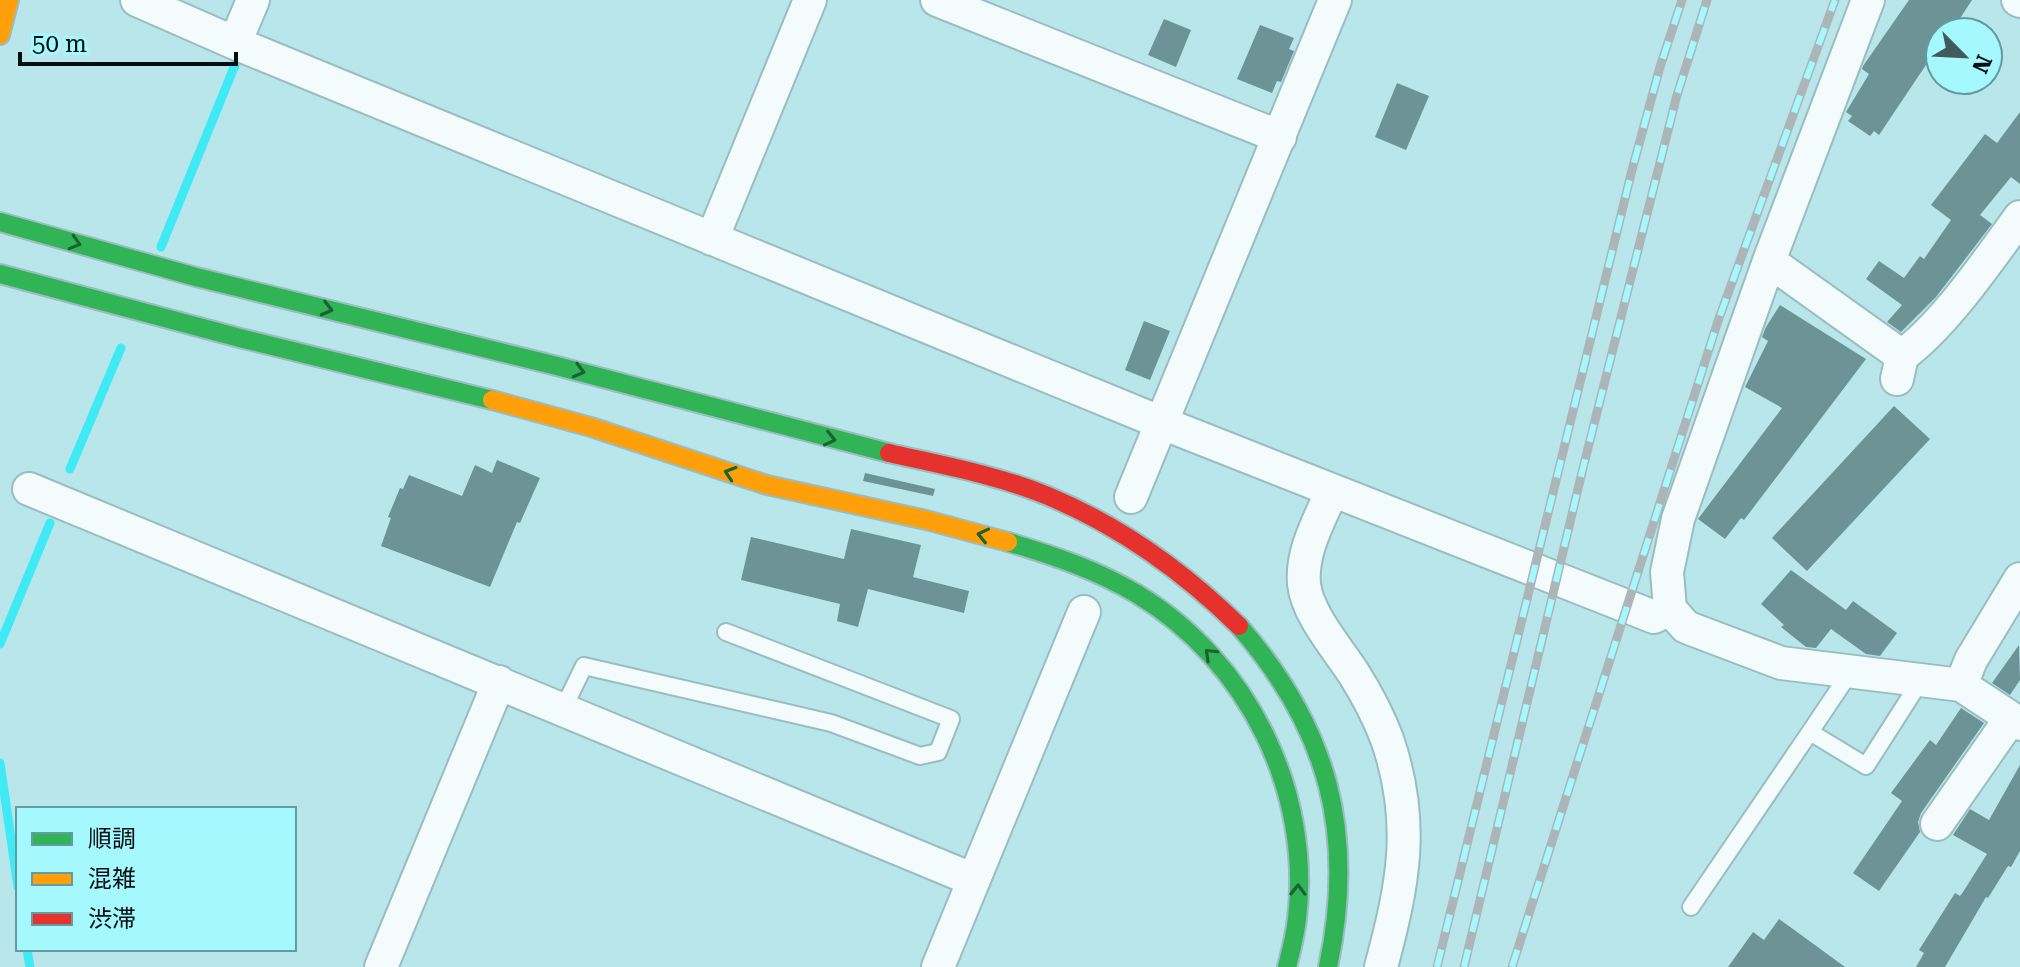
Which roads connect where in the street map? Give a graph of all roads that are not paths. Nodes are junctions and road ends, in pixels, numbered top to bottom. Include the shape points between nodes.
1 (9, 0) edge
2 (137, 0) edge
3 (253, 0) edge
4 (810, 0) edge
5 (937, 0) edge
6 (1335, 0) edge
7 (1868, 0) edge
8 (0, 35) edge
9 (235, 43) junction
10 (1280, 137) junction
11 (2020, 217) edge
12 (0, 222) edge
13 (712, 239) junction
14 (1769, 261) junction
15 (0, 274) edge
16 (1162, 423) junction
17 (29, 489) dead end
18 (1332, 491) junction
19 (1131, 497) dead end
20 (2020, 579) edge
21 (1670, 609) junction
22 (1084, 612) dead end
23 (726, 632) dead end
24 (1851, 671) junction
25 (1921, 680) junction
26 (499, 682) junction
27 (1961, 685) junction
28 (563, 709) junction
29 (2016, 721) edge
30 (1810, 732) junction
31 (1937, 824) dead end
32 (974, 880) junction
33 (1691, 907) dead end
34 (381, 967) edge
35 (938, 967) edge
36 (1287, 967) edge
37 (1328, 967) edge
38 (1381, 967) edge

1 - 8 highway
2 - 9 street
3 - 9 street
4 - 13 street
5 - 10 street
6 - 10 street
7 - 14 street
9 - 13 street
10 - 16 street
11 - 14 street via 1899,368
12 -> 37 highway via 193,276 992,477 1096,519 1201,590 1283,681 1309,729 1327,780 1337,837 1341,888
13 - 16 street
14 - 21 street via 1678,519 1667,572
36 -> 15 highway via 1298,914 1299,861 1292,807 1277,755 1251,703 1218,660 1176,621 1129,590 1079,566 992,537 762,483 568,420
16 - 18 street
16 - 19 street
17 - 26 street
18 - 21 street via 1654,617
18 - 38 street via 1308,546 1304,584 1315,616 1356,677 1386,738 1401,794 1405,851
20 - 27 street
21 - 24 street via 1686,627 1781,663
22 - 32 street
23 - 28 lane via 951,719 938,752 920,756 831,723 584,666
24 - 25 street
24 - 30 lane
25 - 27 street
25 - 30 lane via 1866,766
26 - 28 street
26 - 34 street
27 - 29 street
28 - 32 street
29 - 31 street
30 - 33 lane
32 - 35 street

